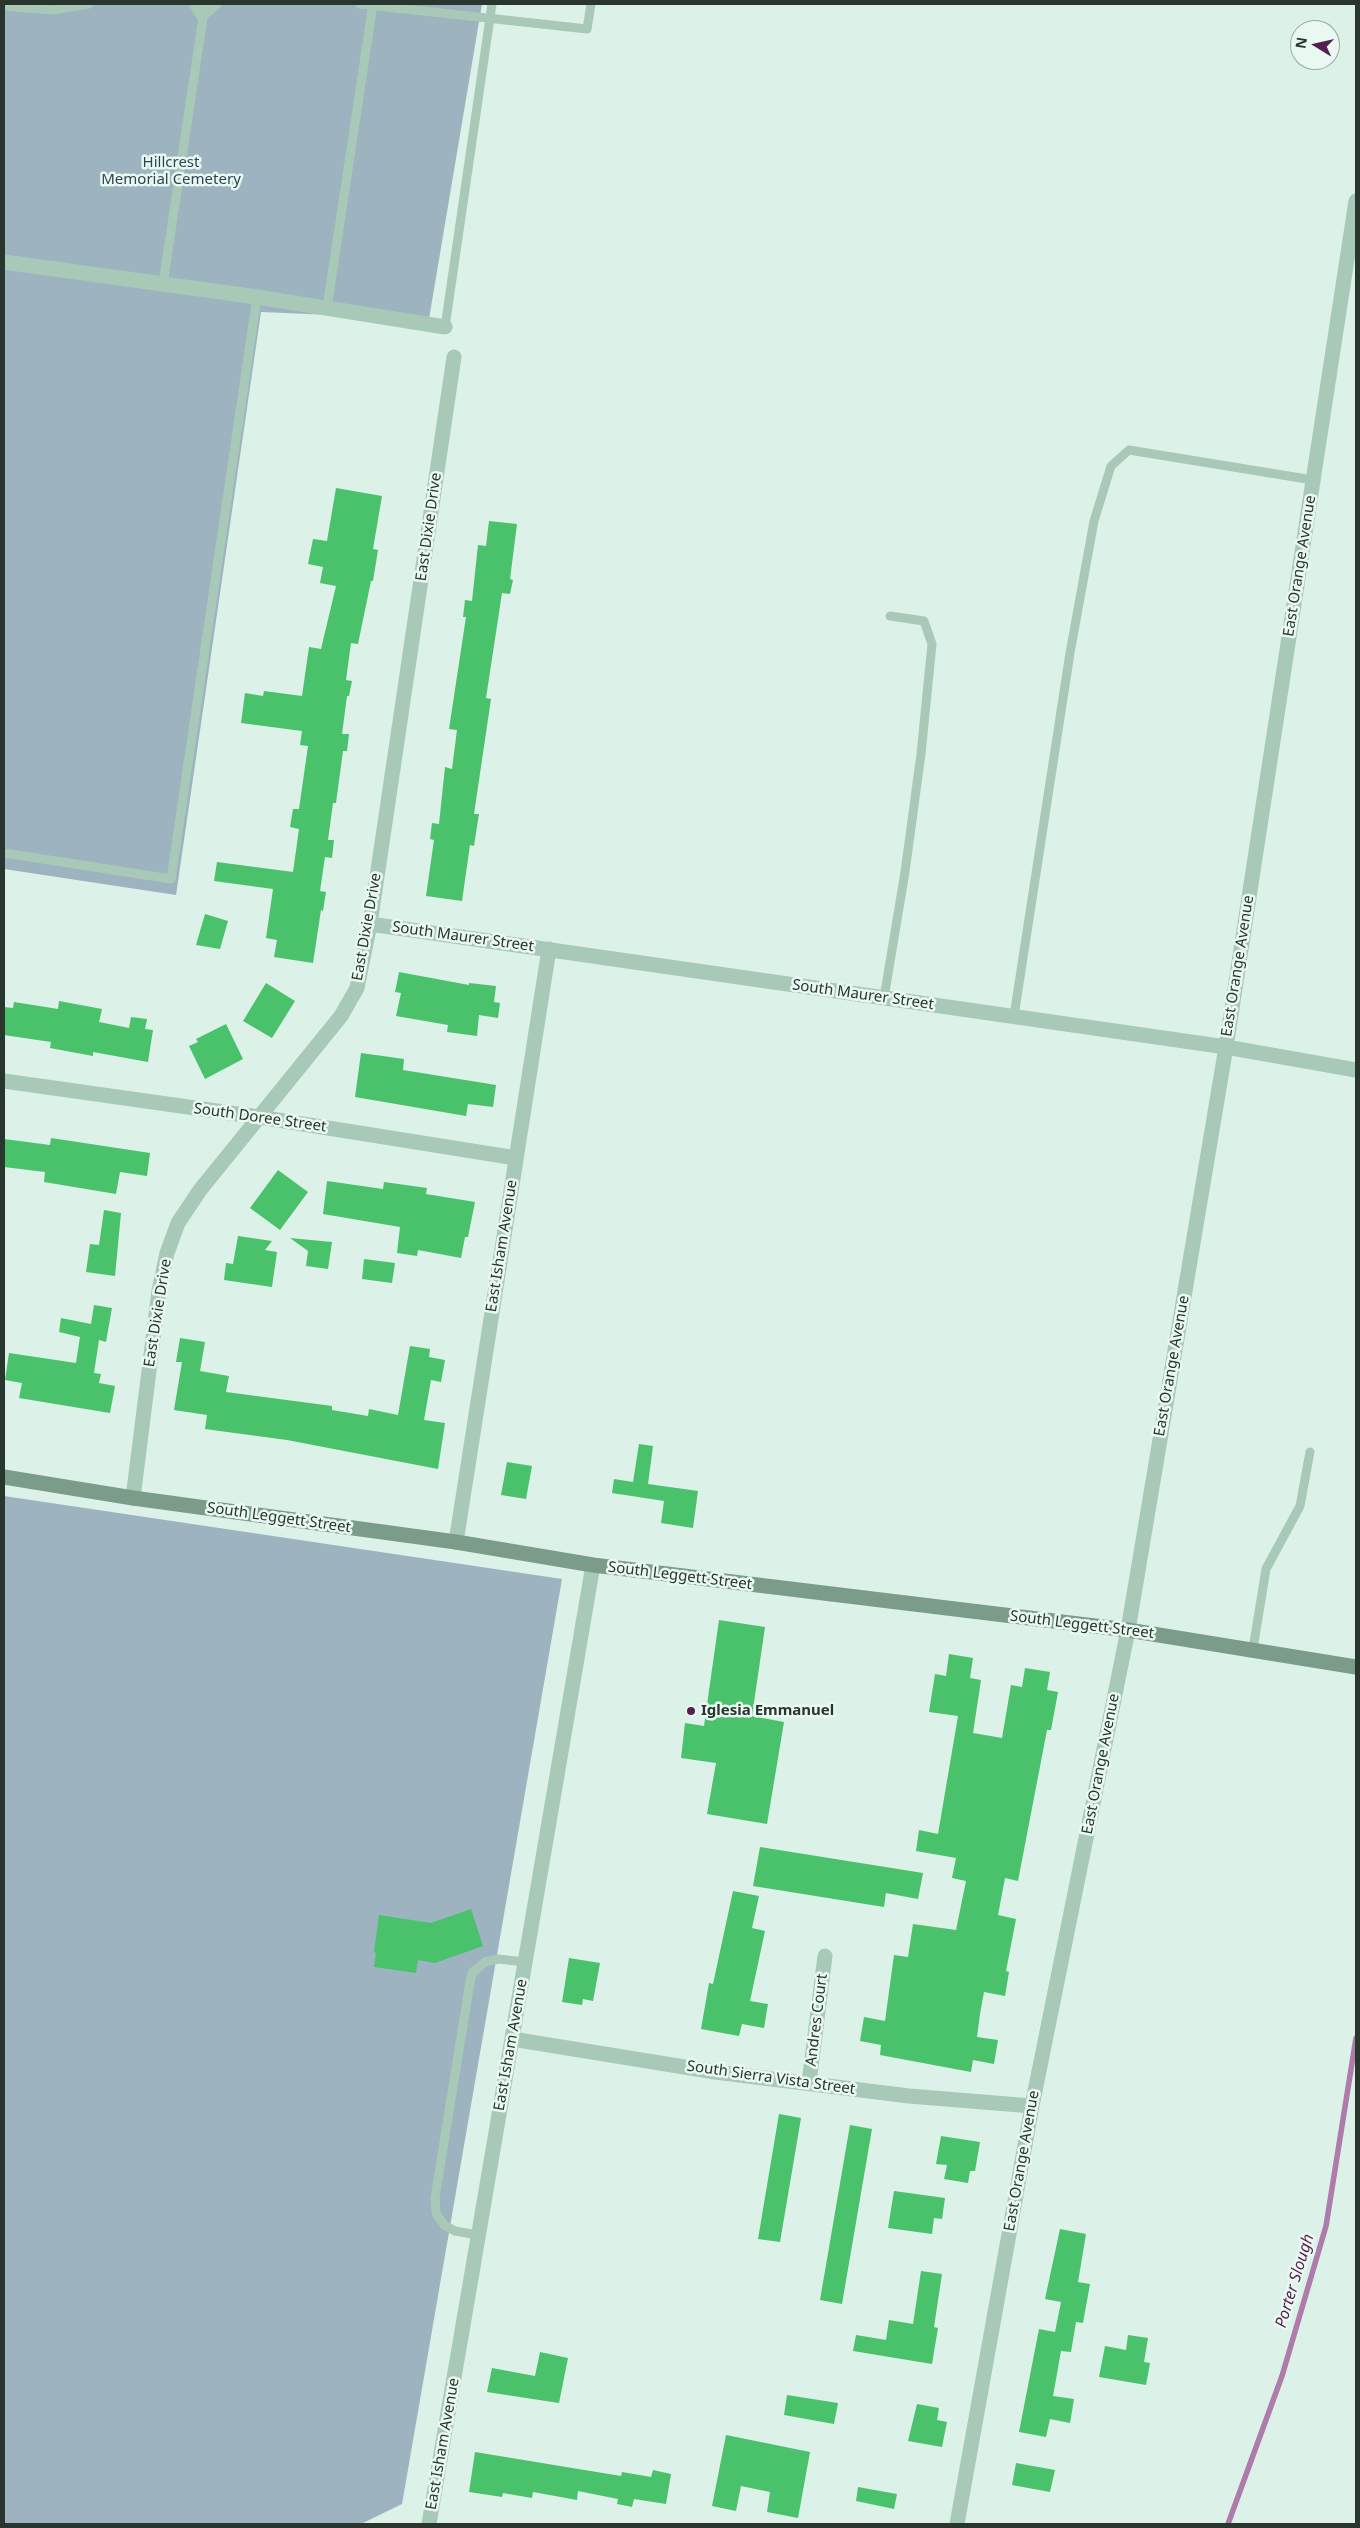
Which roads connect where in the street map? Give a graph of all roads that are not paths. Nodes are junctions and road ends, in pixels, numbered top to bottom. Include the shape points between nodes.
1 (90, 4) edge
2 (193, 4) edge
3 (204, 4) edge
4 (217, 4) edge
5 (360, 4) edge
6 (492, 4) edge
7 (591, 4) edge
8 (373, 5) edge
9 (4, 6) edge
10 (202, 18) junction
11 (490, 19) junction
12 (1356, 201) edge
13 (4, 262) edge
14 (163, 284) junction
15 (257, 297) junction
16 (327, 308) junction
17 (445, 327) joint
18 (454, 357) dead end
19 (1313, 480) junction
20 (890, 616) dead end
21 (4, 853) edge
22 (370, 924) junction
23 (549, 949) junction
24 (884, 998) junction
25 (1014, 1016) junction
26 (1226, 1047) junction
27 (1356, 1070) edge
28 (4, 1082) edge
29 (259, 1117) junction
30 (516, 1158) junction
31 (1310, 1452) dead end
32 (4, 1478) edge
33 (133, 1498) junction
34 (456, 1542) junction
35 (593, 1566) junction
36 (1128, 1630) junction
37 (1253, 1649) junction
38 (1356, 1667) edge
39 (824, 1956) dead end
40 (526, 1962) junction
41 (512, 2039) junction
42 (809, 2084) junction
43 (1032, 2106) junction
44 (478, 2235) junction
45 (429, 2524) edge
46 (957, 2524) edge

1 - 9 lane via 53,10
2 - 10 lane
3 - 10 lane
4 - 10 lane
5 - 8 lane
6 - 11 lane
7 - 11 lane via 587,29
8 - 11 lane
8 - 16 lane
10 - 14 lane
11 - 17 lane
12 - 19 street, East Orange Avenue
13 - 14 street
14 - 15 street
15 - 16 street
15 - 21 lane via 171,878
16 - 17 street
18 - 22 street, East Dixie Drive
19 - 25 lane via 1129,450 1111,466 1094,521 1070,653
19 - 26 street, East Orange Avenue
20 - 24 lane via 924,621 932,644 905,872
22 - 23 street, South Maurer Street
22 - 29 street, East Dixie Drive via 357,988 341,1016
23 - 24 street, South Maurer Street
23 - 30 street, East Isham Avenue
24 - 25 street, South Maurer Street
25 - 26 street, South Maurer Street
26 - 27 street, South Maurer Street
26 - 36 street, East Orange Avenue
28 - 29 street, South Doree Street
29 - 30 street, South Doree Street
29 - 33 street, East Dixie Drive via 200,1190 178,1223 167,1253 159,1291
30 - 34 street, East Isham Avenue
31 - 37 lane via 1300,1506 1266,1569
32 - 33 street, South Leggett Street
33 - 34 street, South Leggett Street
34 - 35 street, South Leggett Street
35 - 36 street, South Leggett Street
35 - 40 street, East Isham Avenue
36 - 37 street, South Leggett Street
36 - 43 street, East Orange Avenue
37 - 38 street, South Leggett Street
39 - 42 street, Andres Court
40 - 41 street, East Isham Avenue
40 - 44 lane via 498,1959 485,1962 472,1973 469,1988 435,2198 436,2213 444,2225 455,2231
41 - 42 street, South Sierra Vista Street
41 - 44 street, East Isham Avenue
42 - 43 street, South Sierra Vista Street
43 - 46 street, East Orange Avenue
44 - 45 street, East Isham Avenue

